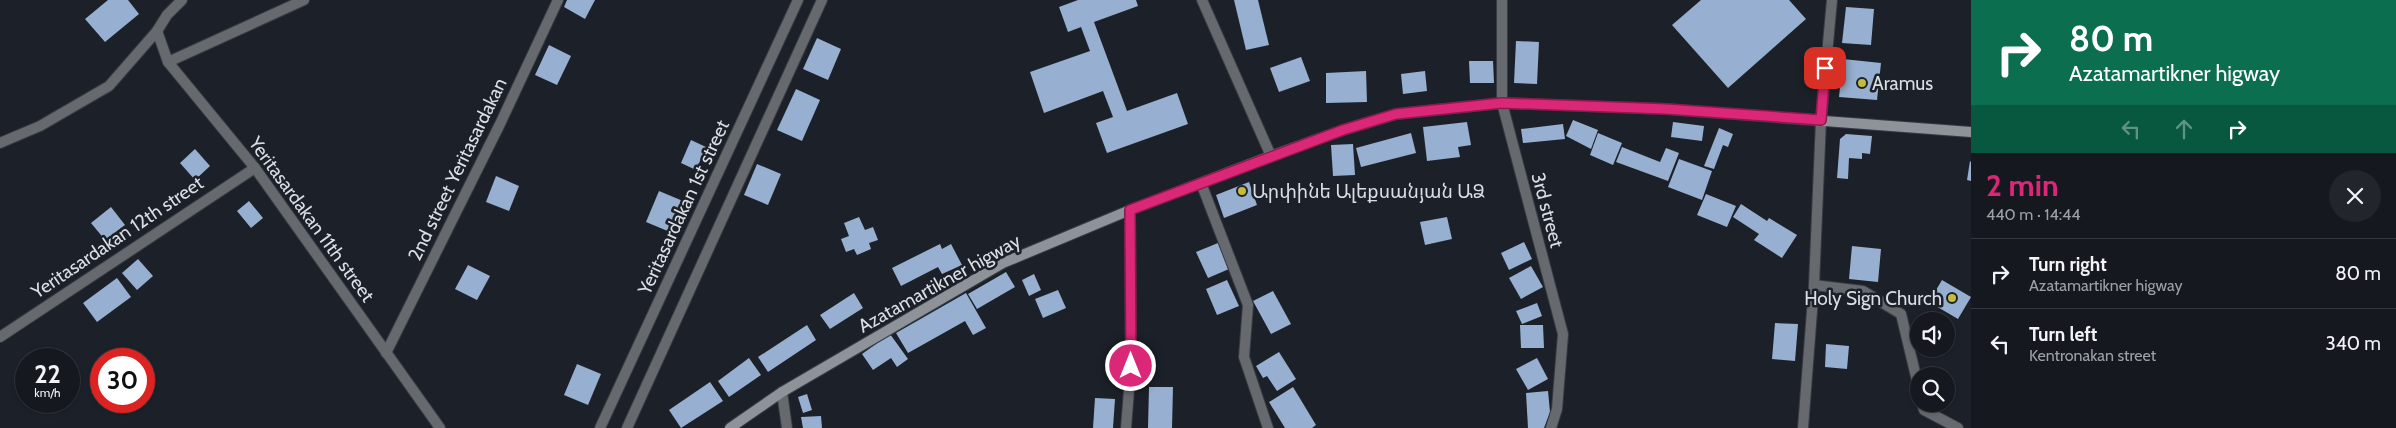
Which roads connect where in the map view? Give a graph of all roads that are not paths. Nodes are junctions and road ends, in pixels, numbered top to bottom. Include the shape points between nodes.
1 (182, 0) edge
2 (304, 0) edge
3 (558, 0) edge
4 (798, 0) edge
5 (822, 0) edge
6 (1202, 0) edge
7 (1502, 0) edge
8 (1832, 0) edge
9 (157, 31) junction
10 (168, 62) junction
11 (1502, 103) junction
12 (1821, 120) junction
13 (1971, 132) edge
14 (0, 143) edge
15 (1271, 156) junction
16 (255, 168) junction
17 (1201, 183) junction
18 (1130, 210) junction
19 (1814, 285) junction
20 (0, 337) edge
21 (386, 353) junction
22 (1913, 367) edge
23 (782, 392) junction
24 (1928, 412) edge
25 (440, 428) edge
26 (600, 428) edge
27 (627, 428) edge
28 (730, 428) edge
29 (787, 428) edge
30 (1126, 428) edge
31 (1268, 428) edge
32 (1551, 428) edge
33 (1803, 428) edge
34 (1958, 428) edge

1 - 9 street via 166,15
2 - 10 street
3 - 21 street, 2nd street Yeritasardakan via 496,133
4 - 26 street, Yeritasardakan 1st street
5 - 27 street
6 - 15 street
7 - 11 street, 3rd street
8 - 12 street
9 - 10 street, Yeritasardakan 11th street
9 - 14 street via 109,86 40,126
10 - 16 street, Yeritasardakan 11th street
11 - 12 main road, Azatamartikner higway via 1666,109
11 - 15 main road, Azatamartikner higway via 1396,114
11 - 32 street, 3rd street via 1563,334 1557,410
12 - 13 main road, Azatamartikner higway
12 - 19 street
15 - 17 main road, Azatamartikner higway
16 - 20 street, Yeritasardakan 12th street
16 - 21 street, Yeritasardakan 11th street
17 - 18 main road, Azatamartikner higway
17 - 31 street via 1248,305 1244,357
18 - 23 main road, Azatamartikner higway via 1003,263
18 - 30 street via 1131,366
19 - 22 street via 1863,291 1900,314
19 - 33 street
21 - 25 street, Yeritasardakan 11th street
23 - 28 main road, Azatamartikner higway
23 - 29 street
24 - 34 street

